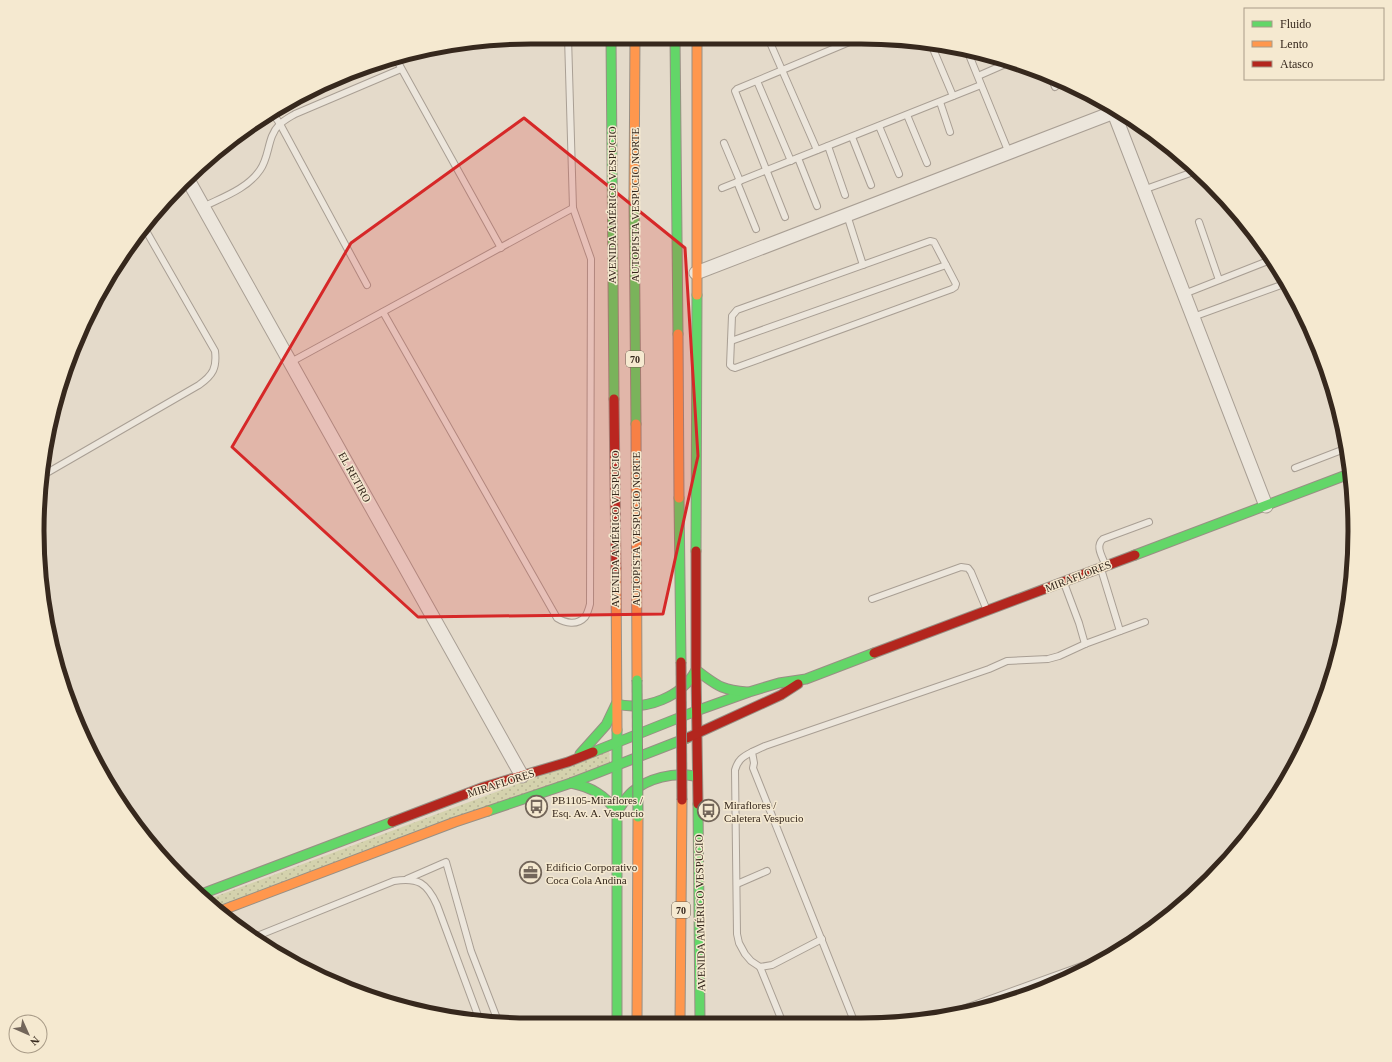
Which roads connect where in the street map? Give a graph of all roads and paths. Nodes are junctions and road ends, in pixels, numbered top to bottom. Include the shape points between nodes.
1 (568, 44) edge
2 (611, 44) edge
3 (635, 44) edge
4 (674, 44) edge
5 (697, 44) edge
6 (771, 44) edge
7 (845, 44) edge
8 (932, 49) edge
9 (970, 57) edge
10 (398, 63) edge
11 (1002, 65) edge
12 (401, 68) junction
13 (782, 70) junction
14 (978, 76) junction
15 (757, 81) junction
16 (981, 85) junction
17 (953, 96) junction
18 (940, 102) junction
19 (1112, 113) edge
20 (907, 115) junction
21 (275, 117) edge
22 (1118, 117) edge
23 (280, 124) junction
24 (879, 126) junction
25 (950, 132) dead end
26 (852, 137) junction
27 (724, 143) dead end
28 (828, 146) junction
29 (818, 150) junction
30 (1009, 153) junction
31 (798, 158) junction
32 (791, 161) junction
33 (927, 163) dead end
34 (766, 171) junction
35 (1190, 173) edge
36 (899, 174) dead end
37 (739, 182) junction
38 (190, 184) edge
39 (870, 185) dead end
40 (722, 188) dead end
41 (1143, 190) junction
42 (845, 195) dead end
43 (817, 206) dead end
44 (203, 207) junction
45 (573, 208) junction
46 (847, 215) junction
47 (785, 217) dead end
48 (1199, 222) dead end
49 (756, 229) dead end
50 (147, 233) edge
51 (501, 248) junction
52 (1267, 261) edge
53 (863, 265) junction
54 (946, 265) junction
55 (696, 273) junction
56 (1219, 280) junction
57 (367, 285) dead end
58 (1282, 286) edge
59 (1184, 294) junction
60 (383, 312) junction
61 (1193, 317) junction
62 (731, 341) junction
63 (291, 362) junction
64 (1341, 450) edge
65 (1295, 468) dead end
66 (48, 472) edge
67 (1345, 476) edge
68 (1266, 506) junction
69 (1149, 522) dead end
70 (1103, 567) junction
71 (1063, 582) junction
72 (872, 599) dead end
73 (987, 610) junction
74 (1145, 622) dead end
75 (1120, 631) junction
76 (1085, 644) junction
77 (696, 670) junction
78 (806, 678) junction
79 (749, 692) junction
80 (616, 704) junction
81 (696, 712) junction
82 (698, 734) junction
83 (617, 743) junction
84 (752, 752) junction
85 (575, 759) junction
86 (617, 766) junction
87 (522, 776) junction
88 (698, 778) junction
89 (571, 783) junction
90 (617, 812) junction
91 (767, 871) dead end
92 (407, 879) junction
93 (737, 884) junction
94 (205, 893) edge
95 (225, 909) edge
96 (259, 935) edge
97 (822, 939) junction
98 (760, 967) junction
99 (1075, 968) edge
100 (980, 1003) edge
101 (478, 1015) edge
102 (496, 1017) edge
103 (617, 1018) edge
104 (637, 1018) edge
105 (680, 1018) edge
106 (700, 1018) edge
107 (781, 1018) edge
108 (853, 1018) edge

1 - 45 lane
2 - 80 main road, AVENIDA AMÉRICO VESPUCIO
3 - 104 main road, AUTOPISTA VESPUCIO NORTE / 70, bridge
4 - 105 main road, 70, bridge via 682,800
5 - 55 main road, AVENIDA AMÉRICO VESPUCIO
6 - 13 lane
7 - 13 lane
8 - 17 lane
9 - 14 lane
10 - 12 lane
11 - 14 lane
12 - 23 lane via 295,114
12 - 51 lane
13 - 15 lane
13 - 29 lane
14 - 16 lane
15 - 32 lane
15 - 34 lane via 737,89 735,94
16 - 17 lane
16 - 30 lane
17 - 18 lane
18 - 20 lane
18 - 25 lane
19 - 30 street
20 - 24 lane
20 - 33 lane
21 - 23 lane
22 - 41 street
23 - 44 lane via 271,140 264,164 256,176 242,187
23 - 57 lane
24 - 26 lane
24 - 36 lane
26 - 28 lane
26 - 39 lane
27 - 37 lane
28 - 29 lane
28 - 42 lane
29 - 31 lane
30 - 46 street
31 - 32 lane
31 - 43 lane
32 - 34 lane
34 - 37 lane
34 - 47 lane
35 - 41 lane
37 - 40 lane
37 - 49 lane
38 - 44 street, EL RETIRO
41 - 59 street
44 - 63 street, EL RETIRO
45 - 51 lane
45 - 60 lane via 590,259 590,604 585,617 577,622 565,622 557,618
46 - 53 lane
46 - 55 street
48 - 56 lane
50 - 66 lane via 215,351 214,371 199,385
51 - 60 lane
52 - 56 lane
53 - 54 lane via 932,241
53 - 62 lane via 737,310 732,316
54 - 62 lane
54 - 62 lane via 956,284 952,289 735,368 730,365
55 - 77 main road, AVENIDA AMÉRICO VESPUCIO
56 - 59 lane
58 - 61 lane
59 - 61 street
60 - 63 lane
61 - 68 street
63 - 87 street, EL RETIRO
64 - 65 lane
67 - 68 main road, MIRAFLORES
68 - 70 main road, MIRAFLORES
69 - 70 lane via 1103,539 1098,546
70 - 71 main road, MIRAFLORES
70 - 75 lane
71 - 73 main road, MIRAFLORES
71 - 76 lane
72 - 73 lane via 961,567 968,568 971,572
73 - 78 main road, MIRAFLORES
74 - 75 lane
75 - 76 lane
76 - 84 lane via 1048,659 1007,661
77 - 79 main road via 719,687
77 - 80 main road via 686,685 674,694 641,706
77 - 81 main road, AVENIDA AMÉRICO VESPUCIO
78 - 79 main road, MIRAFLORES
78 - 82 main road, MIRAFLORES via 780,695
79 - 81 main road, MIRAFLORES
80 - 83 main road, AVENIDA AMÉRICO VESPUCIO
80 - 85 main road via 606,725
81 - 82 main road, AVENIDA AMÉRICO VESPUCIO
81 - 83 main road, MIRAFLORES
82 - 86 main road, MIRAFLORES
82 - 88 main road, AVENIDA AMÉRICO VESPUCIO
83 - 85 main road, MIRAFLORES
83 - 86 main road, AVENIDA AMÉRICO VESPUCIO
84 - 93 lane via 737,762 735,770
84 - 97 lane via 753,768
85 - 87 main road, MIRAFLORES
86 - 89 main road, MIRAFLORES
86 - 90 main road, AVENIDA AMÉRICO VESPUCIO
87 - 94 main road, MIRAFLORES via 484,787
88 - 90 main road via 688,774 675,774 644,785 636,789
88 - 106 main road, AVENIDA AMÉRICO VESPUCIO
89 - 90 main road via 583,784 598,791
89 - 95 main road, MIRAFLORES via 455,822
90 - 103 main road, AVENIDA AMÉRICO VESPUCIO
91 - 93 lane
92 - 96 lane via 394,881
92 - 101 lane via 419,882 433,895
92 - 102 lane via 446,862 471,951
93 - 98 lane via 739,942 745,954
97 - 98 lane via 772,965
97 - 108 lane
98 - 107 lane
99 - 100 lane

